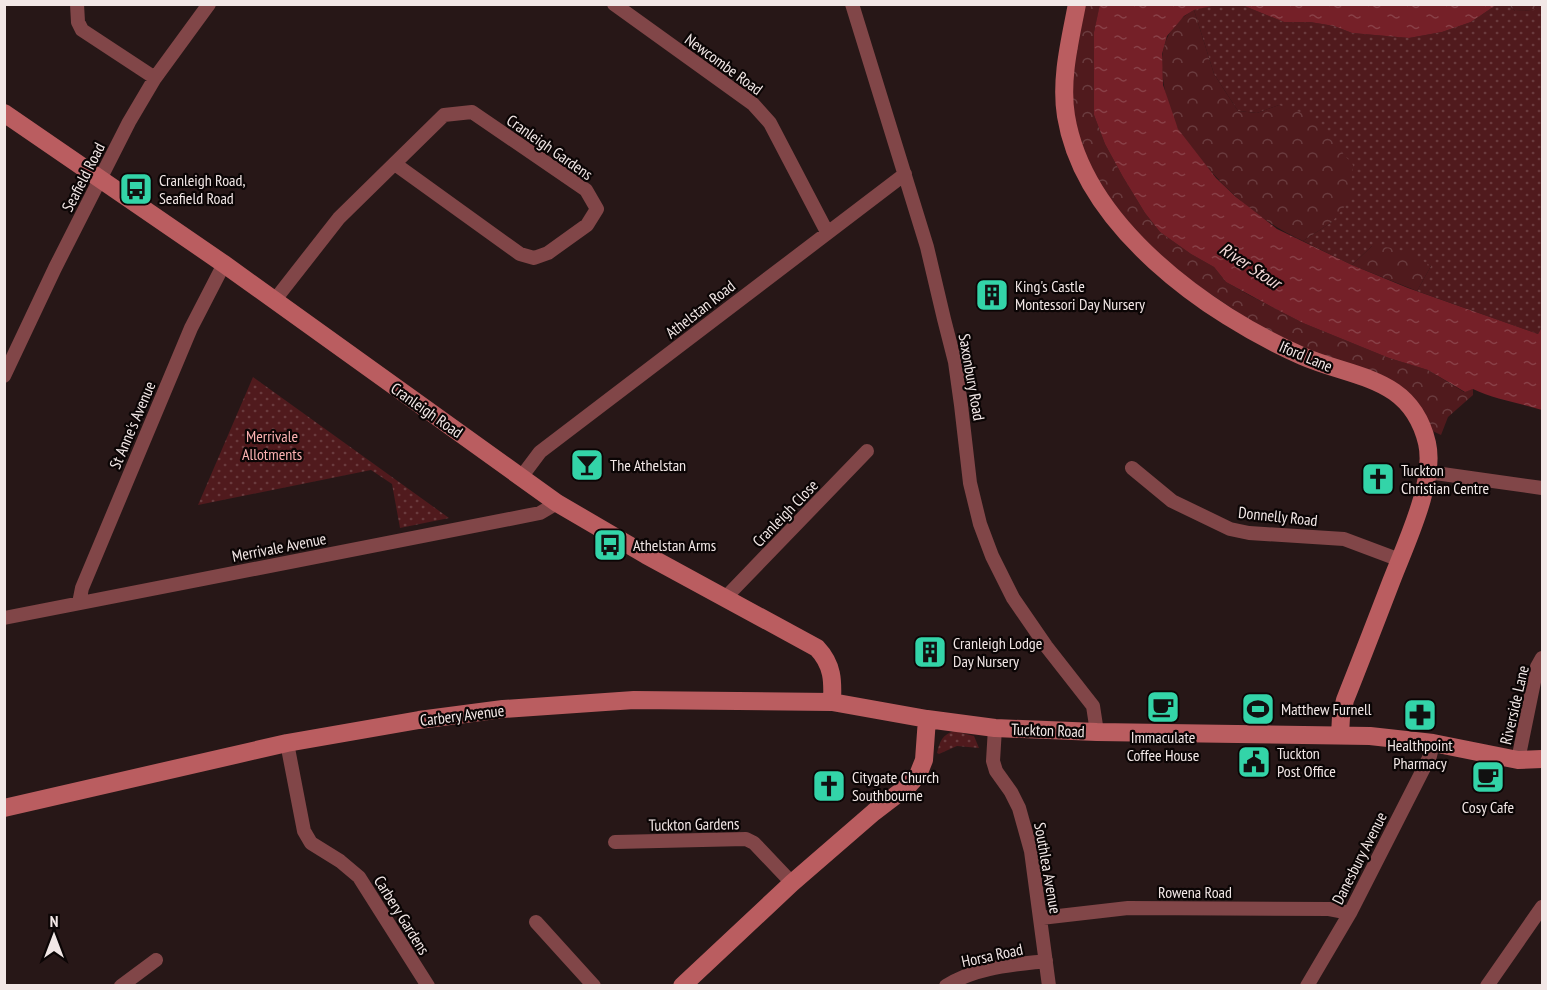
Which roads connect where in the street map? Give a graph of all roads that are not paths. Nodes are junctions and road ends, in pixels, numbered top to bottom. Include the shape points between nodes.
1 (77, 4) edge
2 (209, 4) edge
3 (614, 4) edge
4 (852, 4) edge
5 (1077, 4) edge
6 (154, 78) junction
7 (4, 113) edge
8 (395, 164) junction
9 (905, 174) junction
10 (101, 178) junction
11 (827, 232) junction
12 (224, 264) junction
13 (274, 301) junction
14 (4, 376) edge
15 (867, 451) dead end
16 (1132, 468) dead end
17 (1428, 472) junction
18 (522, 476) junction
19 (1542, 488) edge
20 (557, 503) junction
21 (1400, 560) junction
22 (726, 597) junction
23 (79, 603) junction
24 (4, 618) edge
25 (1542, 658) edge
26 (832, 702) junction
27 (927, 719) junction
28 (995, 728) junction
29 (1097, 732) junction
30 (1340, 735) junction
31 (287, 743) junction
32 (1433, 743) junction
33 (1542, 759) edge
34 (1518, 760) junction
35 (4, 808) edge
36 (615, 842) dead end
37 (792, 883) junction
38 (1542, 907) edge
39 (1350, 913) junction
40 (1041, 918) junction
41 (536, 922) dead end
42 (156, 960) dead end
43 (1046, 962) junction
44 (121, 986) edge
45 (428, 986) edge
46 (594, 986) edge
47 (682, 986) edge
48 (946, 986) edge
49 (1049, 986) edge
50 (1307, 986) edge
51 (1487, 986) edge

1 - 6 street via 82,30
2 - 6 street, Seafield Road
3 - 11 street, Newcombe Road via 753,104 770,123
4 - 9 street, Saxonbury Road
5 - 17 street, Iford Lane via 1065,66 1066,117 1085,173 1107,208 1135,243 1171,277 1227,316 1303,356 1401,395 1413,407 1422,426 1428,445
6 - 10 street, Seafield Road
7 - 10 street, Cranleigh Road
8 - 8 street, Cranleigh Gardens via 444,115 472,112 586,190 597,209 587,225 548,253 534,258 520,254
8 - 13 street, Cranleigh Gardens via 339,218
9 - 11 street, Athelstan Road
9 - 29 street, Saxonbury Road via 953,357 970,483 980,524 1013,598 1093,706
10 - 12 street, Cranleigh Road
10 - 14 street, Seafield Road
11 - 18 street, Athelstan Road via 540,452
12 - 13 street, Cranleigh Road
12 - 23 street, St Anne's Avenue via 191,328
13 - 18 street, Cranleigh Road
15 - 22 street, Cranleigh Close
16 - 21 street, Donnelly Road via 1172,501 1230,529 1344,539
17 - 19 street
17 - 21 street, Iford Lane via 1420,508
18 - 20 street, Cranleigh Road
20 - 22 street, Cranleigh Road
20 - 23 street, Merrivale Avenue via 540,513
21 - 30 street, Iford Lane via 1344,700
22 - 26 street, Cranleigh Road via 818,648 831,669
23 - 24 street, Merrivale Avenue
25 - 34 street, Riverside Lane
26 - 27 street, Carbery Avenue
26 - 31 street, Carbery Avenue via 694,699 567,704 419,720
27 - 28 street, Tuckton Road
27 - 37 street via 924,760 918,775
28 - 29 street, Tuckton Road
28 - 40 street, Southlea Avenue via 993,761 1019,808 1031,851
29 - 30 street, Tuckton Road
30 - 32 street, Tuckton Road
31 - 35 street, Carbery Avenue
31 - 45 street, Carbery Gardens via 304,831 312,843 359,877
32 - 34 street, Tuckton Road
32 - 39 street, Danesbury Avenue via 1430,756
33 - 34 street, Tuckton Road
36 - 37 street, Tuckton Gardens via 746,839
37 - 47 street
38 - 51 street
39 - 40 street, Rowena Road via 1329,909 1128,908
39 - 50 street, Danesbury Avenue
40 - 43 street, Southlea Avenue
41 - 46 street
42 - 44 street
43 - 48 street, Horsa Road via 979,971
43 - 49 street, Southlea Avenue

